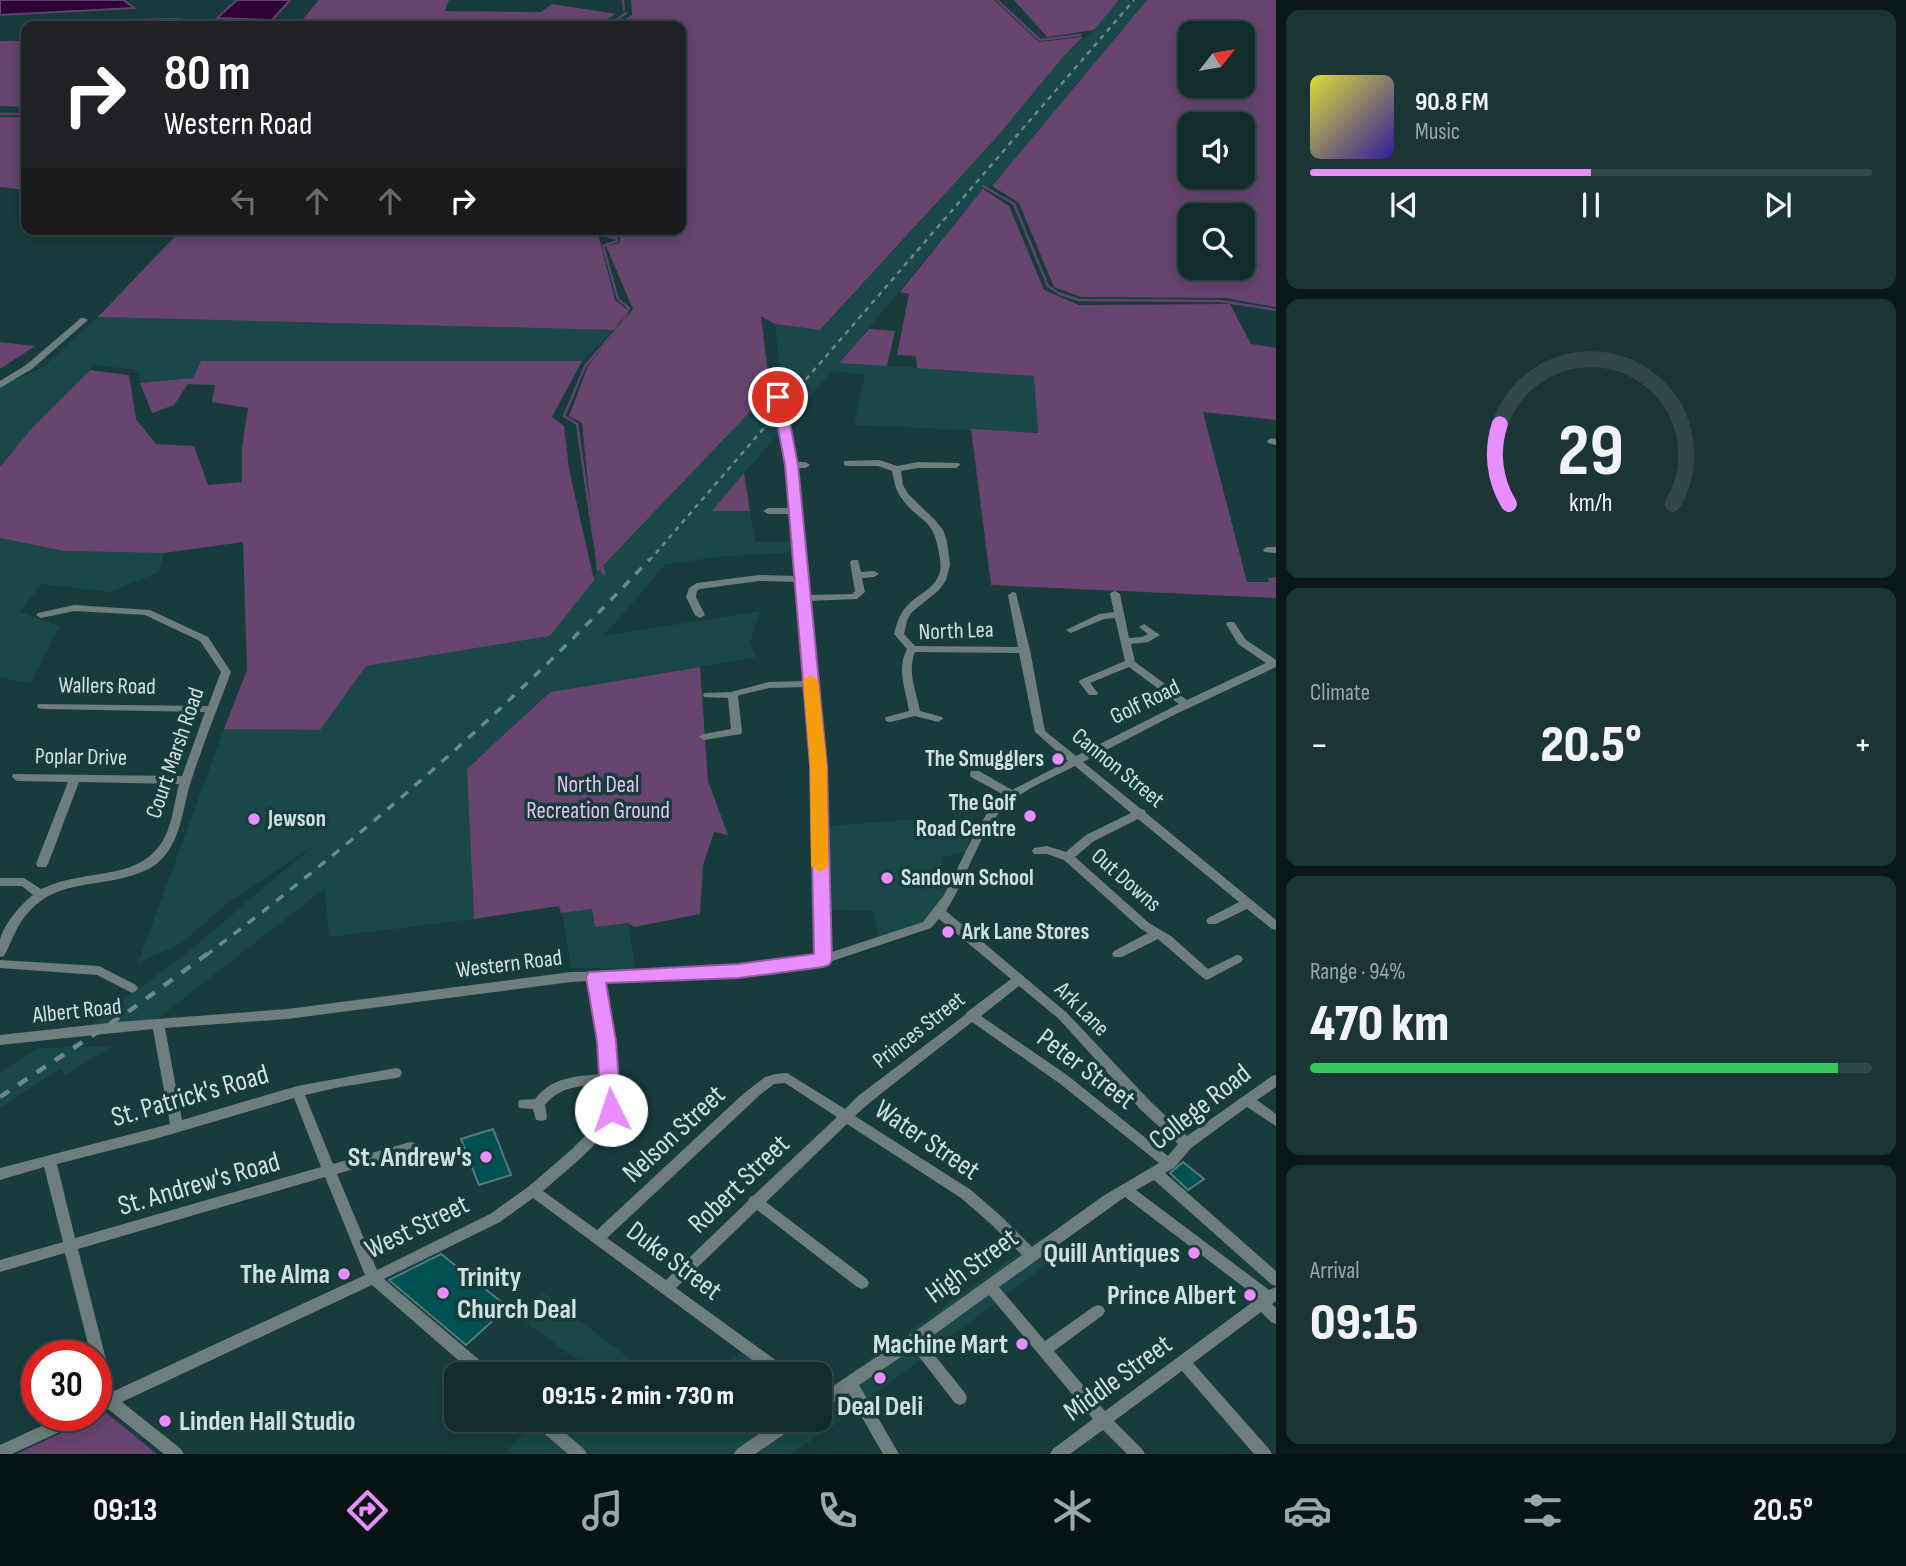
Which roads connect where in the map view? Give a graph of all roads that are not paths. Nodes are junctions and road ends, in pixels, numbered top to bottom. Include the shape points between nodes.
1 (84, 320) dead end
2 (0, 385) edge
3 (778, 397) dead end
4 (847, 463) dead end
5 (806, 464) dead end
6 (791, 465) junction
7 (956, 465) dead end
8 (896, 469) junction
9 (768, 511) dead end
10 (795, 511) junction
11 (945, 519) dead end
12 (934, 522) junction
13 (855, 562) dead end
14 (858, 575) junction
15 (874, 575) dead end
16 (803, 579) junction
17 (1115, 594) dead end
18 (1013, 595) dead end
19 (805, 597) junction
20 (41, 615) dead end
21 (700, 615) dead end
22 (1119, 615) junction
23 (1231, 624) dead end
24 (1144, 627) dead end
25 (1071, 630) dead end
26 (1124, 641) junction
27 (912, 649) junction
28 (1025, 650) junction
29 (1130, 663) junction
30 (1275, 663) edge
31 (811, 684) junction
32 (1093, 693) dead end
33 (708, 695) dead end
34 (733, 695) junction
35 (1187, 705) junction
36 (43, 706) dead end
37 (212, 709) junction
38 (915, 713) junction
39 (890, 719) dead end
40 (938, 719) dead end
41 (704, 737) dead end
42 (1076, 761) junction
43 (975, 775) dead end
44 (17, 777) dead end
45 (75, 778) junction
46 (186, 780) junction
47 (1013, 794) junction
48 (1141, 813) junction
49 (1038, 851) dead end
50 (1068, 857) junction
51 (42, 864) dead end
52 (0, 882) edge
53 (41, 895) junction
54 (1248, 903) junction
55 (940, 913) junction
56 (1212, 921) dead end
57 (1276, 926) edge
58 (1157, 934) junction
59 (0, 953) edge
60 (1118, 954) dead end
61 (1237, 959) dead end
62 (823, 960) junction
63 (0, 964) edge
64 (595, 977) junction
65 (1020, 979) junction
66 (132, 988) dead end
67 (971, 1015) junction
68 (158, 1024) junction
69 (0, 1040) edge
70 (396, 1073) dead end
71 (787, 1078) joint
72 (609, 1079) junction
73 (1276, 1080) edge
74 (297, 1091) junction
75 (1248, 1101) junction
76 (524, 1104) dead end
77 (846, 1116) junction
78 (1276, 1121) edge
79 (177, 1127) junction
80 (1186, 1144) junction
81 (410, 1147) dead end
82 (49, 1160) junction
83 (1169, 1164) junction
84 (330, 1171) junction
85 (1155, 1173) junction
86 (0, 1174) edge
87 (1126, 1190) junction
88 (533, 1191) junction
89 (755, 1201) junction
90 (598, 1237) junction
91 (70, 1246) junction
92 (1031, 1255) junction
93 (0, 1266) edge
94 (373, 1278) junction
95 (1276, 1280) edge
96 (862, 1283) dead end
97 (990, 1286) junction
98 (667, 1288) junction
99 (1269, 1298) edge
100 (1098, 1311) dead end
101 (1276, 1318) edge
102 (90, 1340) edge
103 (914, 1340) junction
104 (1044, 1350) junction
105 (471, 1362) edge
106 (767, 1362) edge
107 (1184, 1363) junction
108 (850, 1383) junction
109 (832, 1395) edge
110 (960, 1398) dead end
111 (112, 1400) edge
112 (112, 1410) edge
113 (1104, 1421) junction
114 (46, 1431) edge
115 (553, 1432) edge
116 (775, 1432) edge
117 (0, 1452) edge
118 (176, 1454) edge
119 (579, 1454) edge
120 (744, 1454) edge
121 (891, 1454) edge
122 (1058, 1454) edge
123 (1137, 1454) edge
124 (1264, 1454) edge

1 - 2 street via 29,367
3 - 6 street
4 - 8 street via 879,463
5 - 6 street
6 - 10 street
7 - 8 street via 942,461
8 - 12 street via 906,496
9 - 10 street
10 - 16 street
11 - 12 street
12 - 27 street via 944,538 945,571 900,621 899,634
13 - 14 street
14 - 15 street
14 - 19 street via 860,592 854,597
16 - 19 street
16 - 21 street via 759,578 697,586 691,597
17 - 22 street
18 - 28 street, Cannon Street
19 - 31 street
20 - 37 street, Court Marsh Road via 74,608 147,612 204,639 226,672
22 - 25 street via 1102,616
22 - 26 street
23 - 30 street, Golf Road via 1242,642
24 - 26 street via 1155,635
26 - 29 street
27 - 28 street, North Lea
27 - 38 street, North Lea via 904,667
28 - 42 street, Cannon Street via 1040,732
29 - 32 street via 1084,682
29 - 35 street
30 - 35 street, Golf Road
31 - 34 street via 769,685
31 - 62 street via 819,766
33 - 34 street
34 - 41 street via 737,732
35 - 42 street, Golf Road
36 - 37 street, Wallers Road
37 - 46 street, Court Marsh Road
38 - 39 street
38 - 40 street
42 - 47 street, Golf Road
42 - 48 street, Cannon Street
43 - 47 street
44 - 45 street, Poplar Drive
45 - 46 street, Poplar Drive
45 - 51 street
46 - 53 street, Court Marsh Road via 165,847 144,867 80,880
47 - 55 street, Golf Road via 987,820
48 - 50 street, Out Downs via 1090,838
48 - 54 street, Cannon Street
49 - 50 street, Out Downs
50 - 58 street, Out Downs
52 - 53 street via 24,882
53 - 59 street, Court Marsh Road via 13,924
54 - 56 street
54 - 57 street, Cannon Street
55 - 62 street, Western Road via 927,925 905,934
55 - 65 street, Ark Lane
58 - 60 street, Out Downs
58 - 61 street, Out Downs via 1207,975
62 - 64 street, Western Road via 738,971
63 - 66 street via 99,971
64 - 68 street, Western Road via 514,982 287,1014
64 - 72 street, West Street
65 - 67 street, Princes Street
65 - 80 street, Ark Lane via 1063,1016
67 - 77 street, Princes Street
67 - 83 street, Peter Street via 1063,1079
68 - 69 street, Albert Road
68 - 79 street
70 - 74 street, St. Patrick's Road
71 - 77 street, Water Street
71 - 90 street, Nelson Street via 770,1079
72 - 76 street via 558,1084 547,1091 540,1110
72 - 88 street, West Street via 611,1110 600,1130
73 - 75 street, College Road
74 - 79 street, St. Patrick's Road
74 - 84 street
75 - 78 street
75 - 80 street, College Road
77 - 89 street, Robert Street
77 - 92 street, Water Street via 966,1194
79 - 82 street, St. Patrick's Road
80 - 83 street, College Road
81 - 84 street, St. Andrew's Road
82 - 86 street, St. Patrick's Road
82 - 91 street
83 - 85 street, College Road
84 - 91 street, St. Andrew's Road
84 - 94 street
85 - 87 street, High Street
85 - 95 street
87 - 92 street, High Street
87 - 99 street
88 - 90 street, Duke Street
88 - 94 street, West Street via 495,1218
89 - 96 street via 842,1277
89 - 98 street, Robert Street
90 - 98 street, Duke Street
91 - 93 street, St. Andrew's Road
91 - 102 street
92 - 97 street, High Street
94 - 105 street
94 - 111 street, West Street
97 - 103 street, High Street
97 - 104 street
98 - 106 street, Duke Street
99 - 101 street
99 - 107 street, Middle Street
100 - 104 street
103 - 108 street, High Street
103 - 110 street
104 - 113 street
107 - 113 street, Middle Street
107 - 124 street
108 - 109 street, High Street
108 - 121 street
112 - 118 street
113 - 122 street, Middle Street
113 - 123 street
114 - 117 street
115 - 119 street
116 - 120 street

